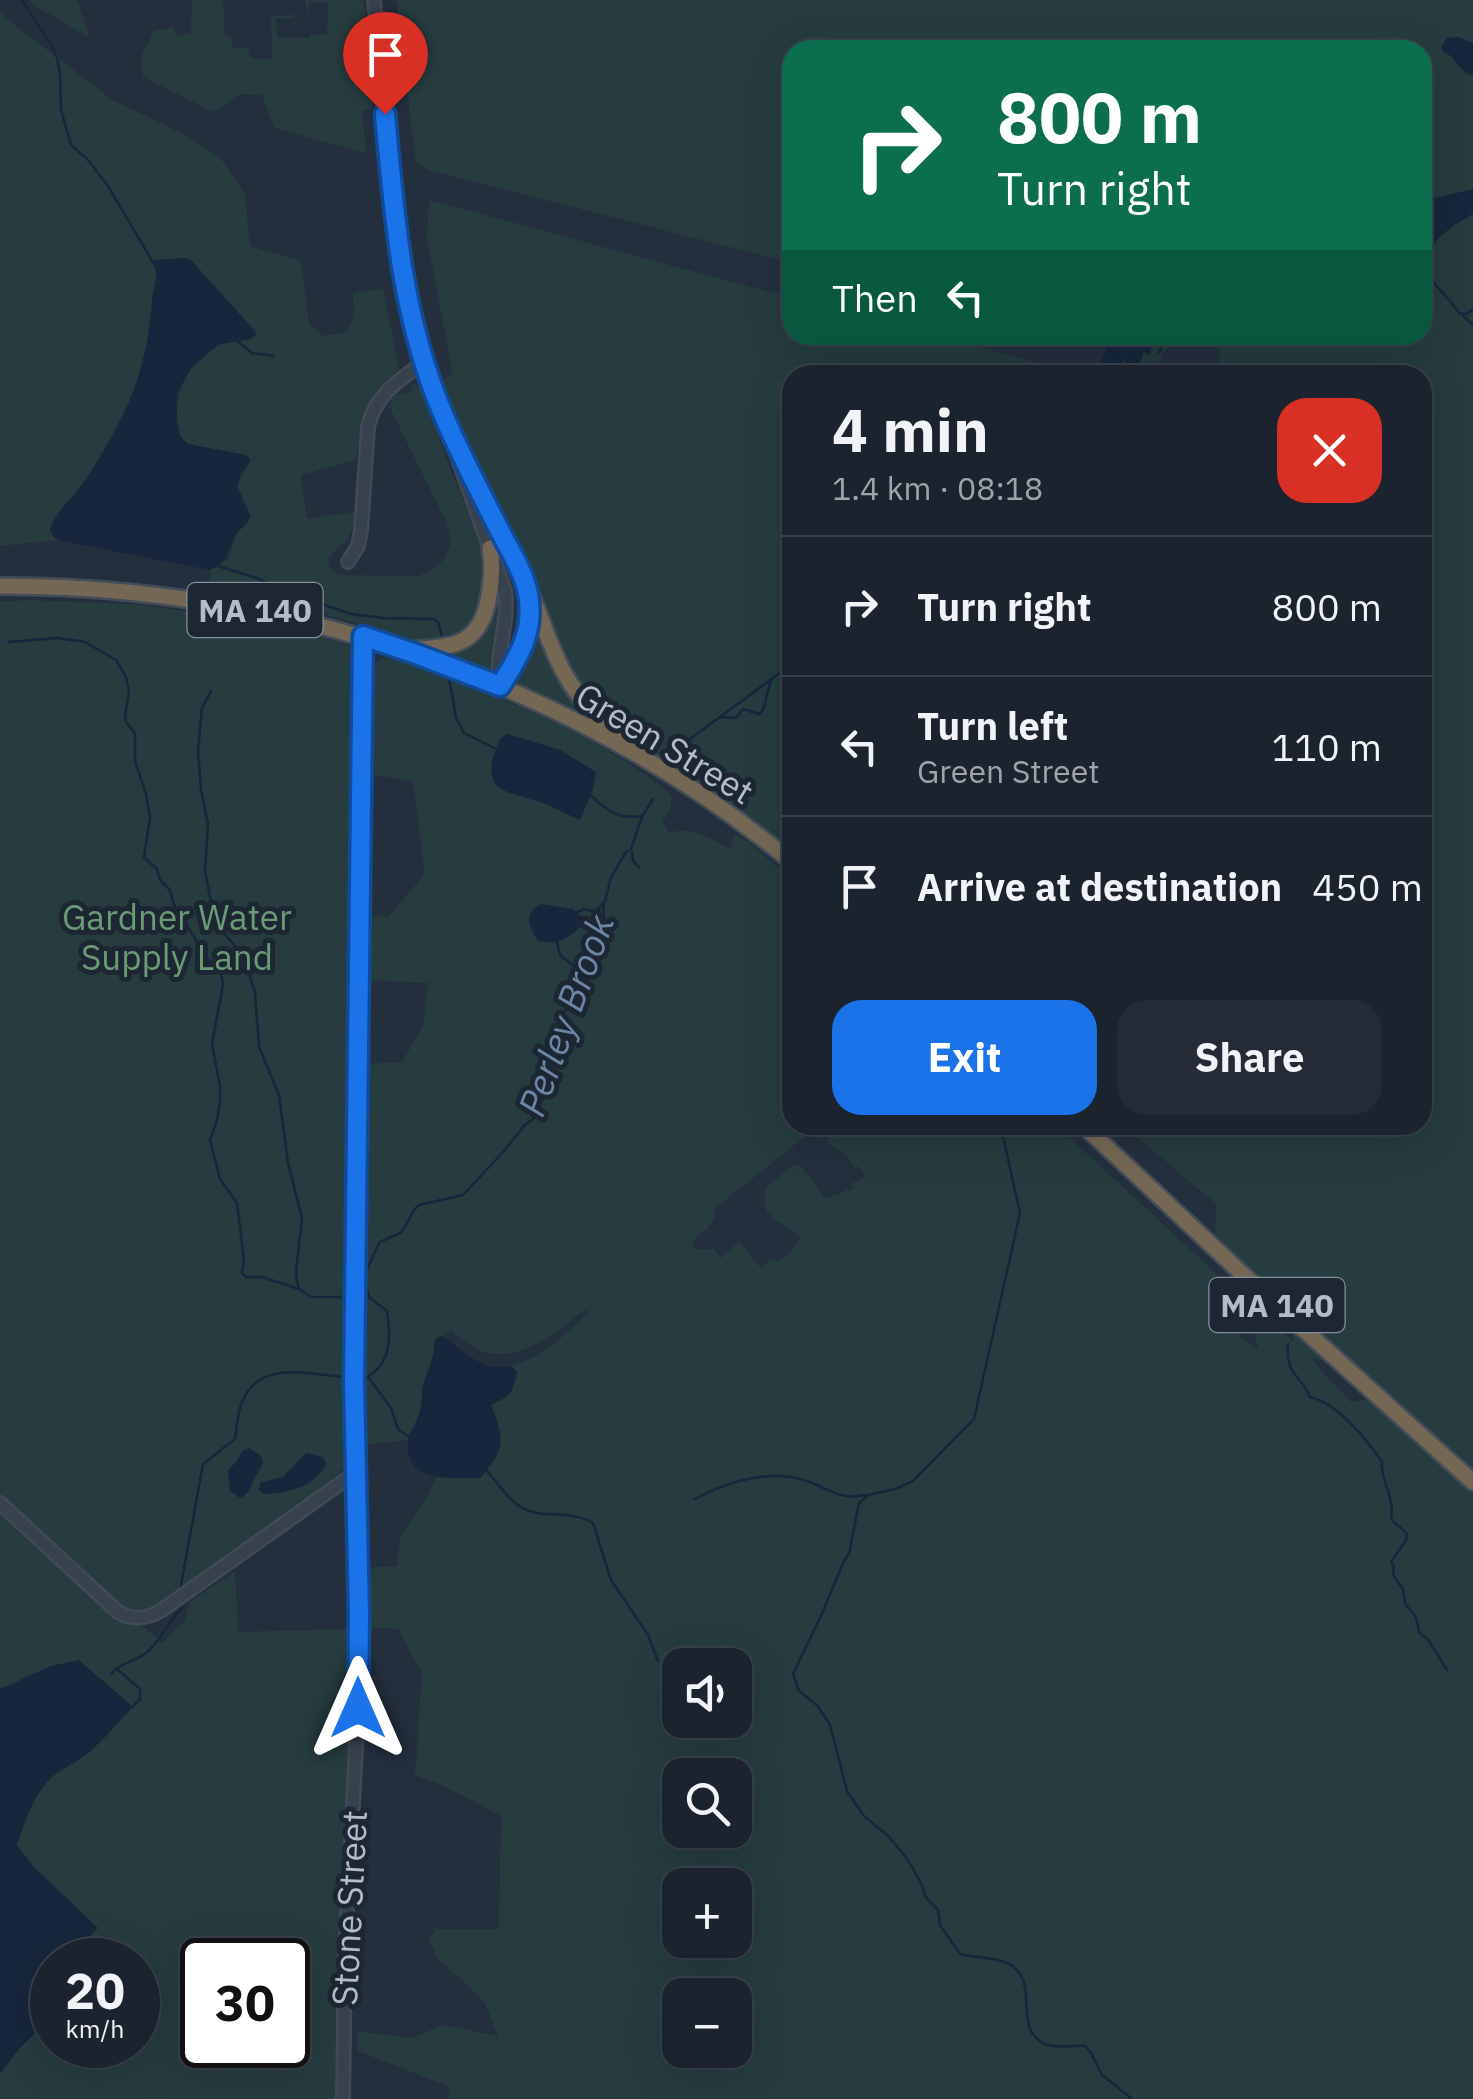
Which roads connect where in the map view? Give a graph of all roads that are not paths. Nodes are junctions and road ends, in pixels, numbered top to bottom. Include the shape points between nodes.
1 (374, 0) edge
2 (424, 362) junction
3 (435, 394) junction
4 (490, 548) junction
5 (348, 562) dead end
6 (523, 577) junction
7 (0, 586) edge
8 (363, 636) junction
9 (403, 649) junction
10 (500, 686) junction
11 (624, 748) junction
12 (782, 854) edge
13 (1093, 1135) edge
14 (355, 1473) junction
15 (1473, 1482) edge
16 (0, 1502) edge
17 (343, 2099) edge

1 - 2 street via 394,217
2 - 3 street
2 - 5 street via 390,388 372,414 361,531
3 - 4 street
3 - 6 street
4 - 9 highway via 489,598 474,633 451,646
4 - 10 street via 506,604
6 - 10 street via 528,630
6 - 11 highway via 571,685
7 - 8 highway, MA 140 via 182,598
8 - 9 highway, MA 140
8 - 14 street, Stone Street
9 - 10 highway, MA 140
10 - 11 highway, Green Street / MA 140
11 - 12 highway, Green Street / MA 140
13 - 15 highway, MA 140
14 - 16 street via 142,1618 118,1612
14 - 17 street, Stone Street via 358,1708

